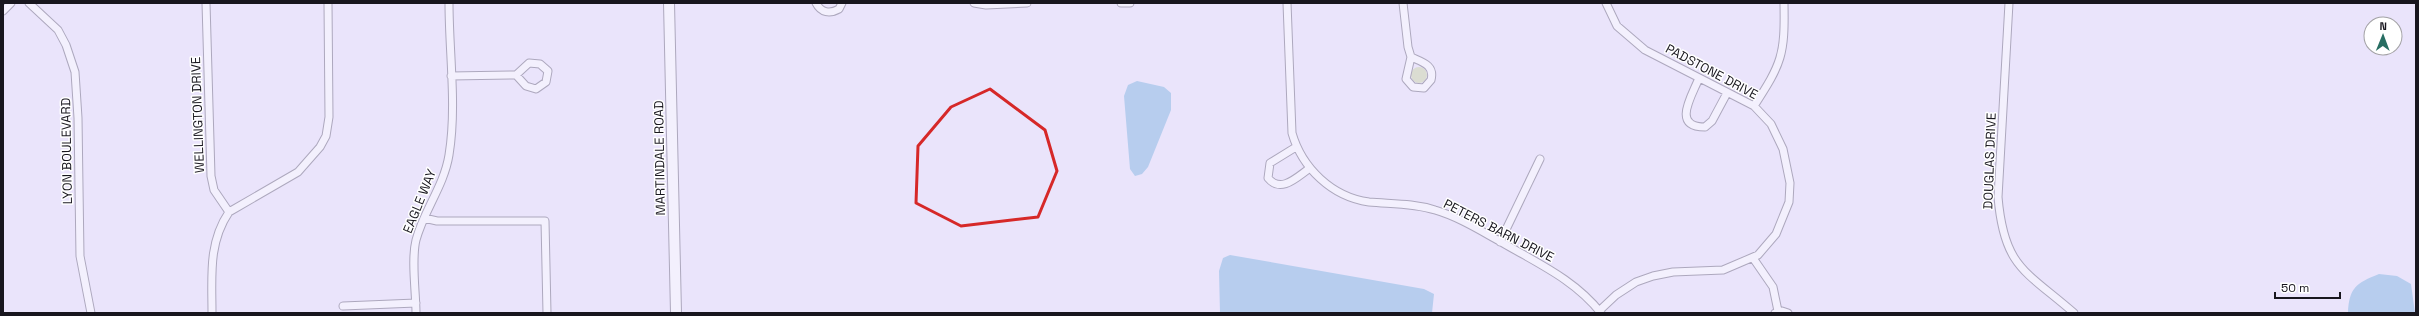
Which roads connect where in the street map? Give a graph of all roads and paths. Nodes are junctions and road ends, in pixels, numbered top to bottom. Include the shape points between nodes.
1 (11, 3) edge
2 (29, 3) edge
3 (206, 3) edge
4 (328, 3) edge
5 (448, 3) edge
6 (669, 3) edge
7 (816, 3) edge
8 (842, 3) edge
9 (974, 3) edge
10 (1027, 3) edge
11 (1121, 3) edge
12 (1130, 3) edge
13 (1286, 3) edge
14 (1403, 3) edge
15 (1606, 3) edge
16 (1784, 3) edge
17 (2009, 3) edge
18 (3, 12) edge
19 (1411, 57) junction
20 (516, 75) junction
21 (451, 76) junction
22 (1699, 78) junction
23 (1727, 93) junction
24 (1754, 106) junction
25 (1296, 147) junction
26 (1540, 159) dead end
27 (1310, 168) junction
28 (229, 212) junction
29 (424, 218) junction
30 (1500, 242) junction
31 (1753, 258) junction
32 (416, 303) junction
33 (344, 306) dead end
34 (1600, 312) edge
35 (1776, 312) edge
36 (91, 313) edge
37 (212, 313) edge
38 (416, 313) edge
39 (547, 313) edge
40 (676, 313) edge
41 (1788, 313) edge
42 (2074, 313) edge

1 - 18 street
2 - 36 street, LYON BOULEVARD via 58,30 75,72 80,256
3 - 28 street, WELLINGTON DRIVE via 211,176 214,190
4 - 28 street via 329,116 326,136 320,148 298,172
5 - 21 street, EAGLE WAY
6 - 40 street, MARTINDALE ROAD
7 - 8 street via 822,11 828,13 839,9
9 - 10 street
11 - 12 street
13 - 25 street, PETERS BARN DRIVE via 1290,114
14 - 19 street
15 - 22 street, PADSTONE DRIVE via 1618,26 1645,50
16 - 24 street via 1785,38 1782,57 1777,71
17 - 42 street, DOUGLAS DRIVE via 1998,197 2000,220 2010,253 2022,271
19 - 19 street via 1427,64 1431,70 1431,80 1424,88 1416,88 1407,82 1406,75
20 - 20 street via 526,86 536,89 546,82 548,71 540,64 529,63
20 - 21 street
21 - 29 street, EAGLE WAY via 449,155 438,192
22 - 23 street, PADSTONE DRIVE
22 - 23 street via 1685,113 1687,122 1694,127 1705,128 1712,121
23 - 24 street, PADSTONE DRIVE
24 - 31 street, PADSTONE DRIVE via 1771,124 1783,149 1790,183 1789,202 1776,234
25 - 27 street, PETERS BARN DRIVE
25 - 27 street via 1270,163 1268,178 1272,183 1283,185
26 - 30 street
27 - 30 street, PETERS BARN DRIVE via 1335,191 1350,198 1369,202 1414,204 1435,210 1453,216
28 - 37 street via 215,240
29 - 32 street, EAGLE WAY via 415,242
29 - 39 street via 437,221 545,221
30 - 34 street, PETERS BARN DRIVE via 1559,274 1584,293
31 - 34 street, PADSTONE DRIVE via 1723,270 1673,272 1636,282
31 - 35 street via 1766,273 1773,287
32 - 33 street
32 - 38 street, EAGLE WAY
35 - 41 street

